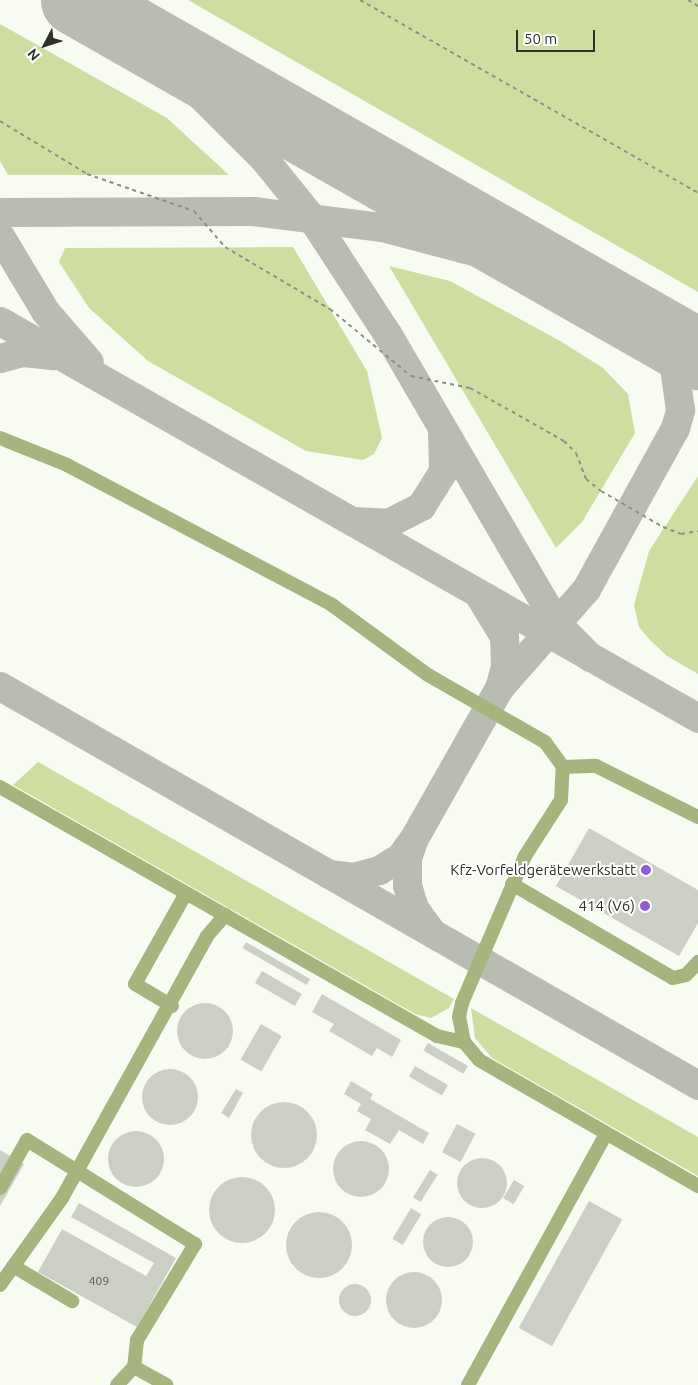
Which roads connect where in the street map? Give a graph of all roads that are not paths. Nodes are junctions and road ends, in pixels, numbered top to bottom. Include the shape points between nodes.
1 (0, 438) edge
2 (563, 767) junction
3 (0, 787) edge
4 (698, 817) edge
5 (512, 884) junction
6 (186, 893) junction
7 (225, 915) junction
8 (698, 962) edge
9 (172, 1006) junction
10 (464, 1042) junction
11 (606, 1134) junction
12 (76, 1174) junction
13 (698, 1186) edge
14 (0, 1188) edge
15 (13, 1266) junction
16 (0, 1285) edge
17 (72, 1301) dead end
18 (134, 1367) junction
19 (117, 1385) edge
20 (166, 1385) edge
21 (468, 1385) edge

1 - 2 lane via 67,465 332,605 428,675 545,742
2 - 4 lane via 596,766
2 - 5 lane via 561,800
3 - 6 lane
5 - 8 lane via 673,978 686,975
5 - 10 lane via 460,1009
6 - 7 lane
6 - 9 lane via 135,984
7 - 9 lane via 216,930 207,936
7 - 10 lane via 437,1036
9 - 12 lane
10 - 11 lane via 479,1060
11 - 13 lane
11 - 21 lane
12 - 14 lane via 27,1140
12 - 15 lane
12 - 18 lane via 195,1244 137,1340
15 - 16 lane
15 - 17 lane
18 - 19 lane
18 - 20 lane

